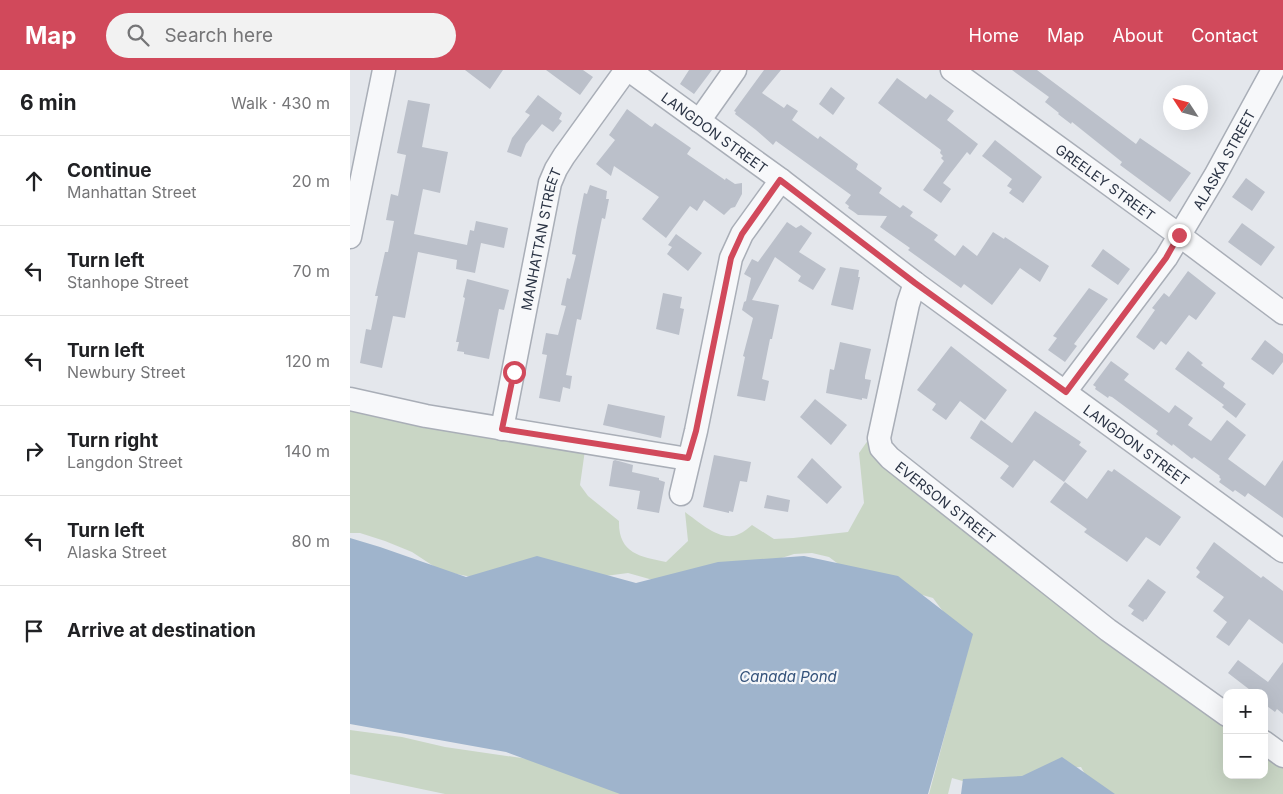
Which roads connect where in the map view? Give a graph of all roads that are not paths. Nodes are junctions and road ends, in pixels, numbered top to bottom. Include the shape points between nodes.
1 (384, 70) edge
2 (628, 70) edge
3 (735, 70) edge
4 (952, 70) edge
5 (1273, 70) edge
6 (698, 121) junction
7 (780, 180) junction
8 (1179, 235) junction
9 (350, 237) edge
10 (915, 283) junction
11 (1283, 314) edge
12 (1066, 392) junction
13 (350, 399) edge
14 (502, 429) junction
15 (688, 458) junction
16 (681, 494) dead end
17 (1283, 551) edge
18 (1223, 712) edge
19 (1268, 745) edge
20 (1283, 756) edge

1 - 9 street
2 - 6 street, LANGDON STREET
2 - 14 street, MANHATTAN STREET via 564,156 550,183
3 - 6 street
4 - 8 street, GREELEY STREET
5 - 8 street, ALASKA STREET
6 - 7 street, LANGDON STREET
7 - 10 street, LANGDON STREET
7 - 15 street via 742,234 731,258
8 - 11 street, GREELEY STREET
8 - 12 street, ALASKA STREET via 1166,258
10 - 12 street, LANGDON STREET
10 - 18 street, EVERSON STREET via 879,438 881,448 1108,630
12 - 17 street, LANGDON STREET
13 - 14 street
14 - 15 street
15 - 16 street
19 - 20 street

